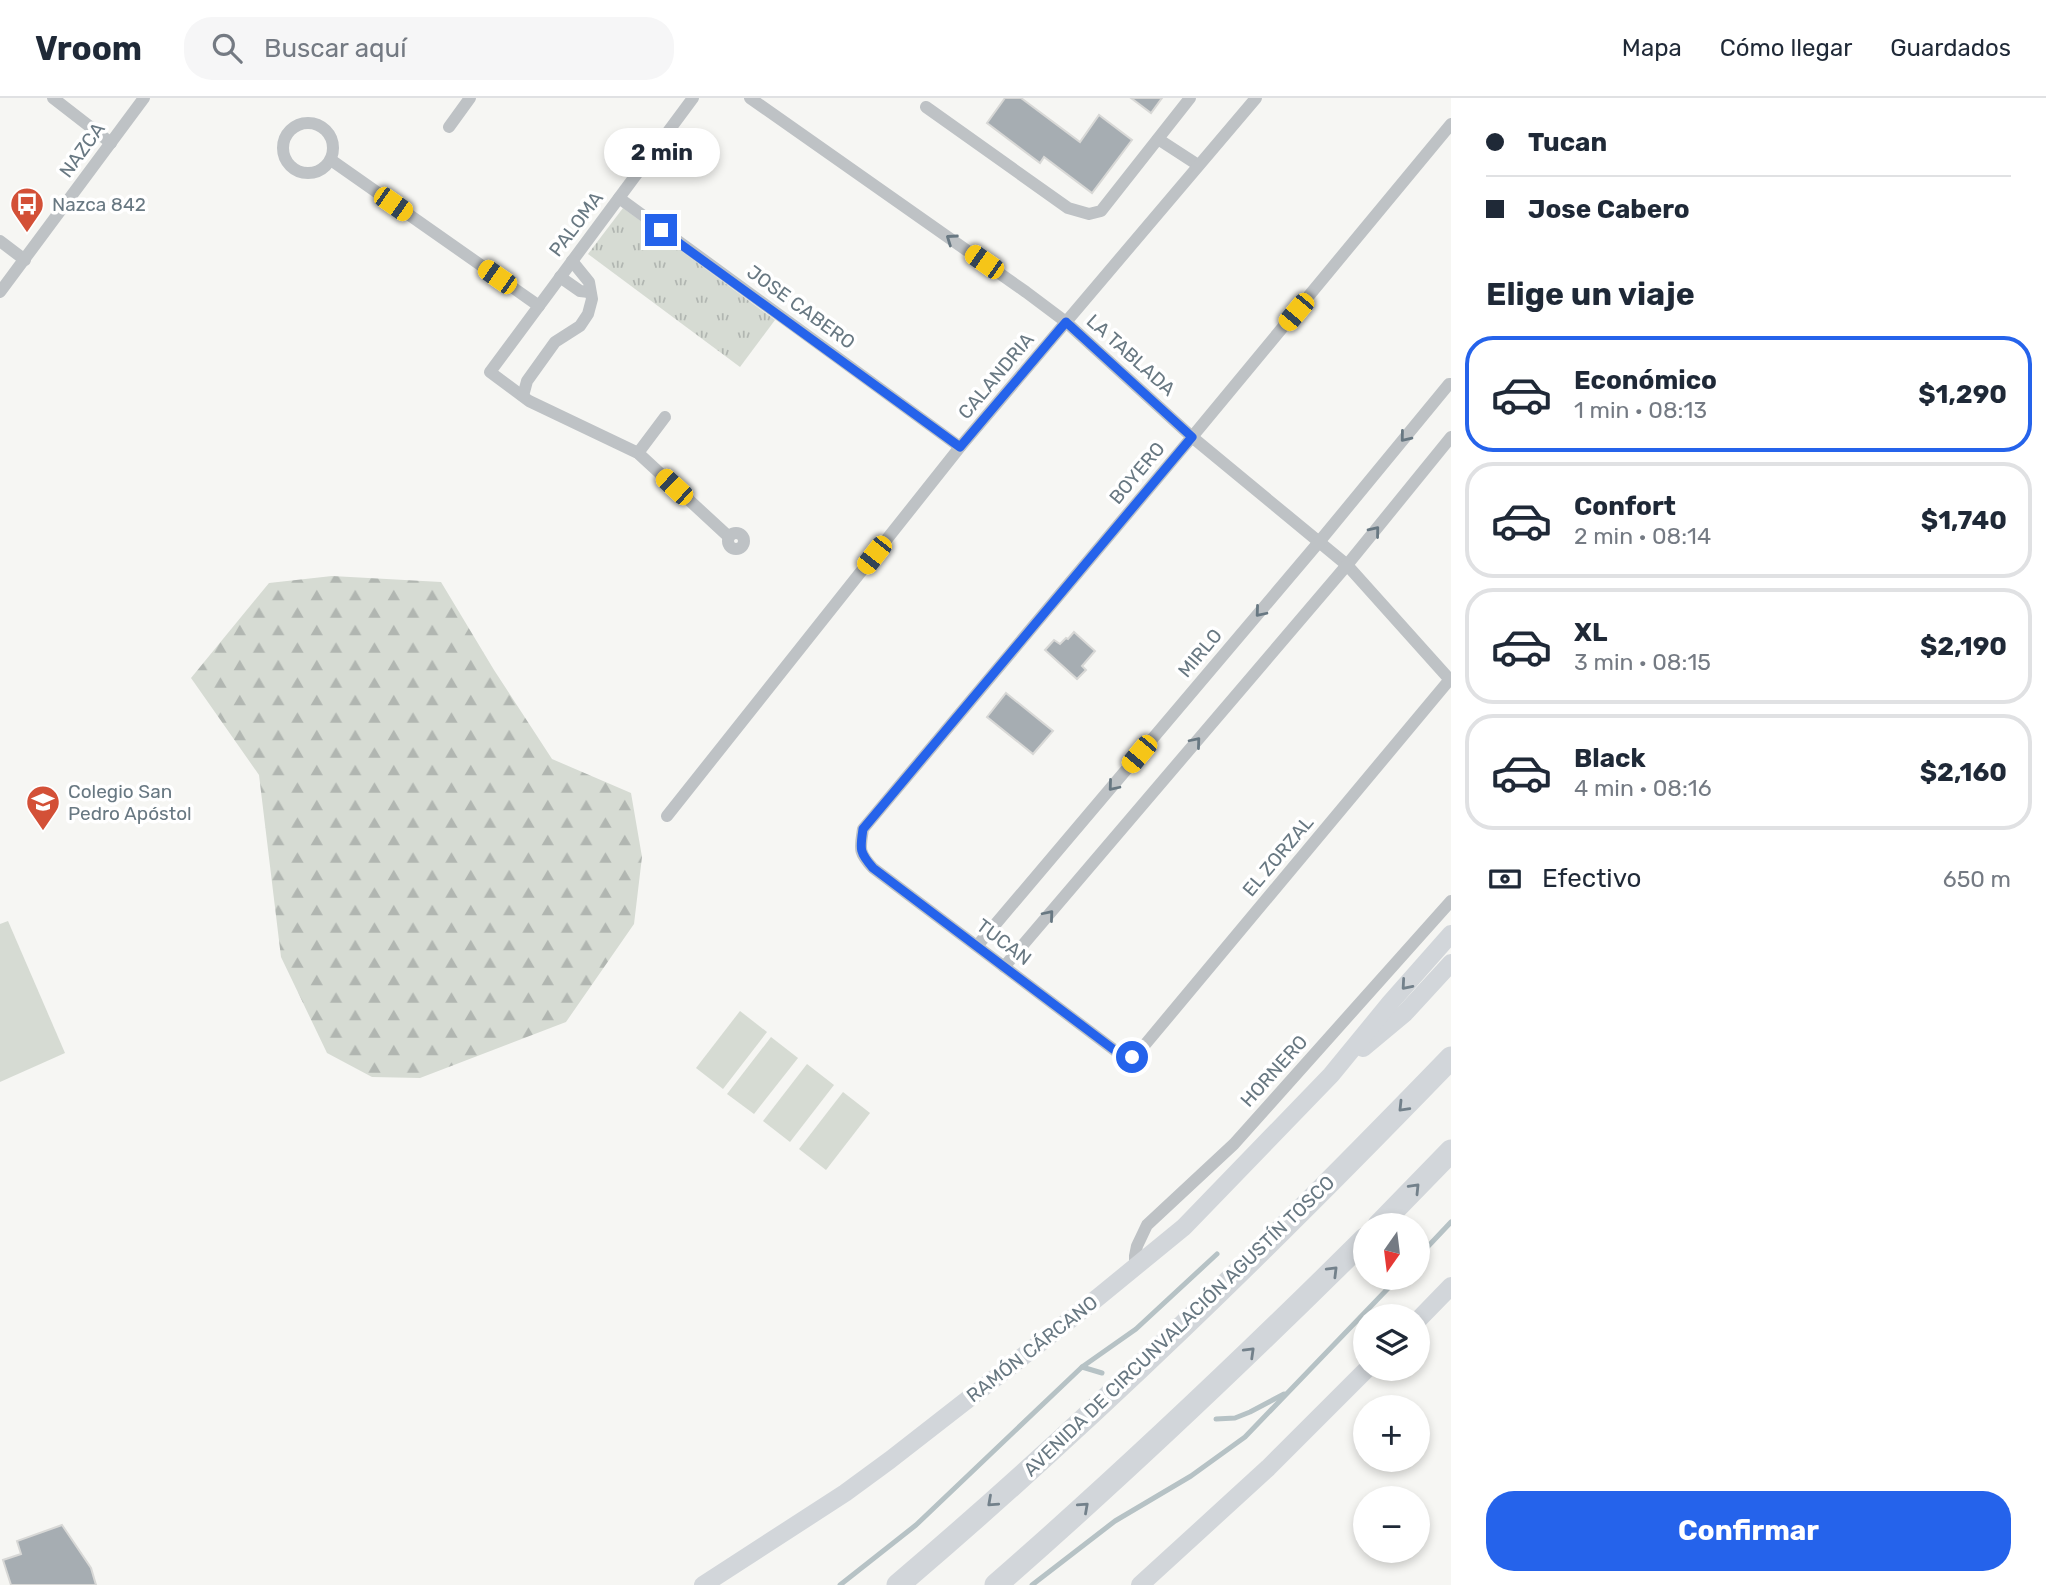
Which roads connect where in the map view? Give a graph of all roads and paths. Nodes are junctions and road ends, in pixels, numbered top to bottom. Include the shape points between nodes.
1 (53, 98) edge
2 (144, 98) edge
3 (470, 98) edge
4 (693, 98) edge
5 (750, 98) edge
6 (1190, 98) edge
7 (1256, 98) edge
8 (926, 107) dead end
9 (1451, 124) edge
10 (449, 127) dead end
11 (1158, 139) junction
12 (111, 143) junction
13 (331, 160) junction
14 (1198, 165) junction
15 (619, 198) junction
16 (0, 241) edge
17 (25, 260) junction
18 (572, 261) junction
19 (561, 277) junction
20 (0, 292) edge
21 (589, 292) junction
22 (539, 306) junction
23 (1066, 322) junction
24 (1451, 384) edge
25 (523, 396) junction
26 (665, 417) dead end
27 (1192, 437) junction
28 (1451, 438) edge
29 (960, 447) junction
30 (638, 453) junction
31 (729, 537) dead end
32 (1320, 542) junction
33 (1346, 565) junction
34 (1451, 679) edge
35 (667, 816) dead end
36 (860, 849) joint
37 (1451, 901) edge
38 (1451, 933) edge
39 (977, 946) junction
40 (1451, 963) edge
41 (1004, 967) junction
42 (1132, 1057) joint
43 (1451, 1058) edge
44 (1331, 1075) junction
45 (1451, 1151) edge
46 (1391, 1213) edge
47 (1353, 1251) edge
48 (1135, 1267) junction
49 (1451, 1286) edge
50 (1430, 1308) edge
51 (1355, 1381) edge
52 (702, 1585) edge
53 (898, 1585) edge
54 (996, 1585) edge
55 (1140, 1585) edge

1 - 12 street
2 - 12 street, NAZCA
3 - 10 street
4 - 15 street, PALOMA
23 -> 5 street, LA TABLADA
6 - 11 street
7 - 14 street, CALANDRIA
8 - 11 street via 1068,208 1089,214 1101,211
9 - 27 street, BOYERO
11 - 14 street
12 - 17 street, NAZCA
13 - 13 street via 330,135 317,124 299,125 286,136 285,158 296,170 312,173
13 - 22 street
14 - 23 street, CALANDRIA
15 - 18 street, PALOMA
15 - 29 street, JOSE CABERO
16 - 17 street
17 - 20 street, NAZCA
18 - 19 street, PALOMA
18 - 21 street via 589,282
19 - 21 street
19 - 22 street, PALOMA
21 - 25 street via 588,314 580,326 555,342 527,381
22 - 25 street, PALOMA via 490,372
23 - 27 street, LA TABLADA
23 - 29 street, CALANDRIA
24 -> 32 street, MIRLO
25 - 30 street
26 - 30 street
27 - 32 street, LA TABLADA
27 - 36 street, BOYERO via 863,829
33 -> 28 street
29 - 35 street, CALANDRIA
30 - 31 street
32 - 33 street, LA TABLADA
32 -> 39 street, MIRLO
33 - 34 street, LA TABLADA
41 -> 33 street
34 - 42 street, EL ZORZAL
36 - 39 street, TUCAN via 873,868
37 - 48 street, HORNERO via 1234,1144 1147,1226 1137,1246
38 -> 44 main road, RAMÓN CÁRCANO
39 - 41 street, TUCAN
40 - 44 main road, RAMÓN CÁRCANO via 1405,1013
41 - 42 street, TUCAN via 1117,1052
43 -> 53 highway, AVENIDA DE CIRCUNVALACIÓN AGUSTÍN TOSCO via 1189,1320
44 - 48 main road, RAMÓN CÁRCANO via 1184,1227
46 -> 45 highway
54 -> 47 highway
48 - 52 main road, RAMÓN CÁRCANO via 890,1460
49 - 50 main road
51 - 55 main road

